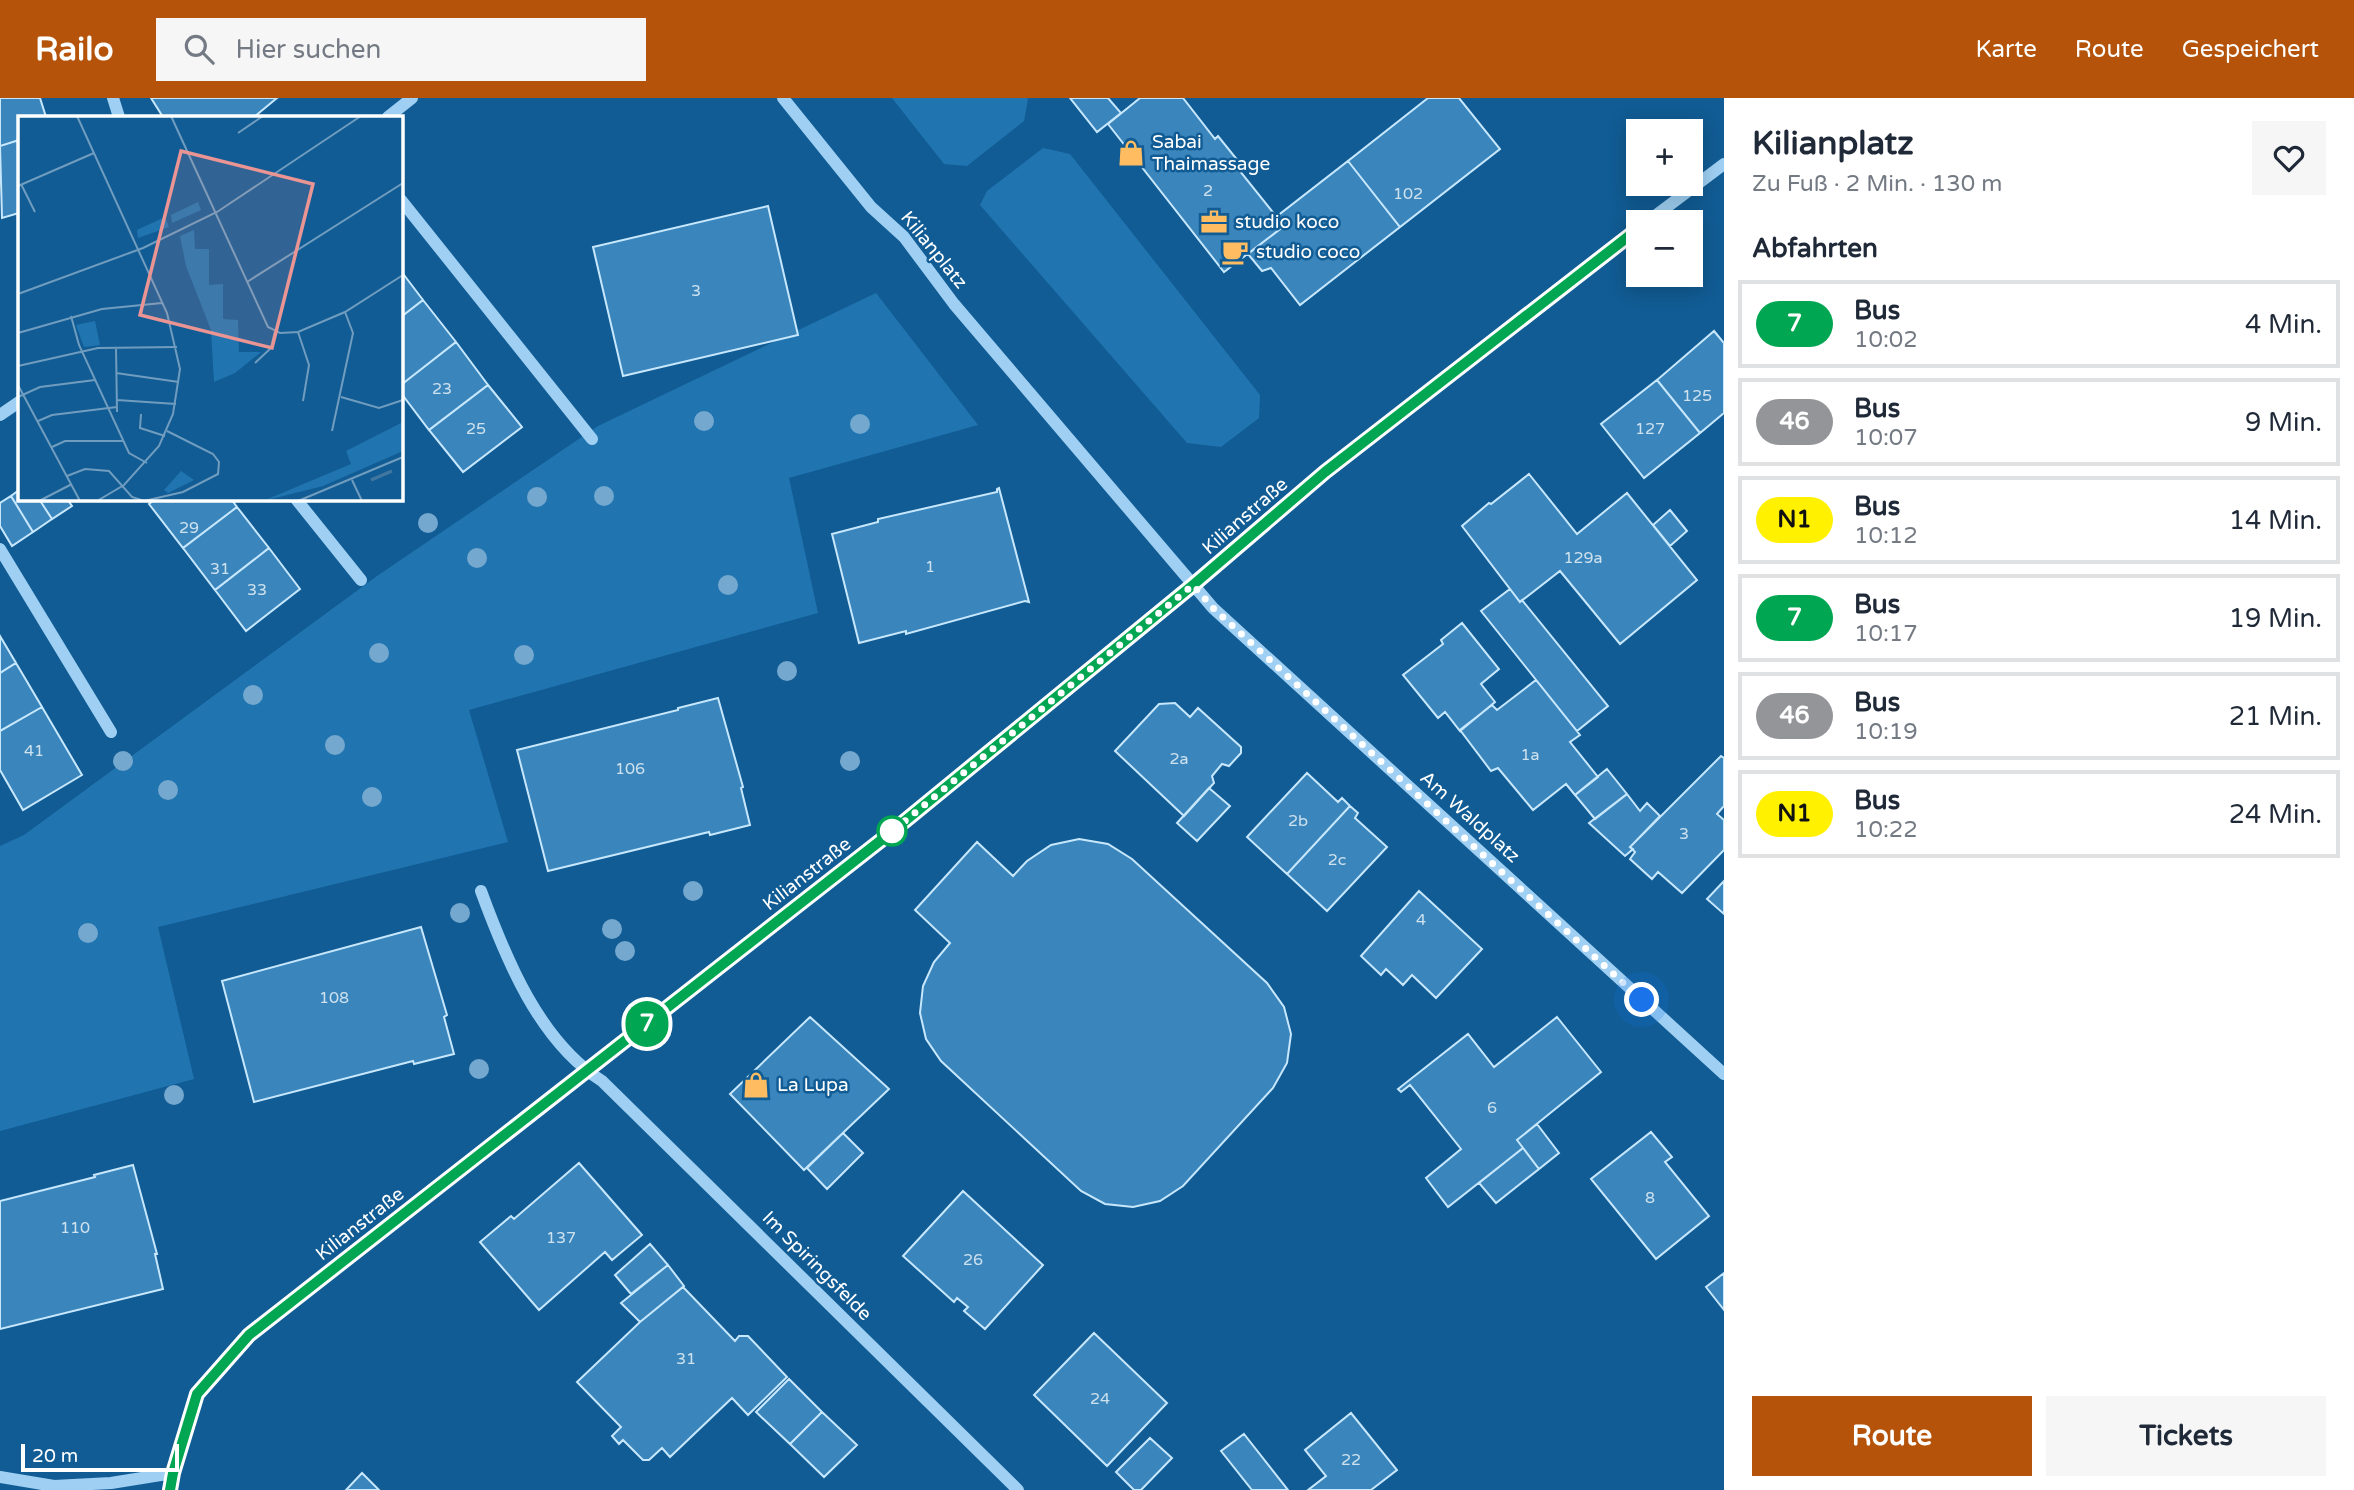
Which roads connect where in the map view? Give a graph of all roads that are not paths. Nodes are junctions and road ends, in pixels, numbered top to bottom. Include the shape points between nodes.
1 (113, 98) edge
2 (412, 98) edge
3 (783, 98) edge
4 (119, 116) edge
5 (389, 116) edge
6 (1724, 164) edge
7 (402, 201) edge
8 (1663, 210) edge
9 (1626, 238) edge
10 (18, 403) edge
11 (0, 415) edge
12 (592, 439) dead end
13 (297, 500) edge
14 (0, 549) edge
15 (361, 580) dead end
16 (1193, 585) junction
17 (111, 732) dead end
18 (481, 891) dead end
19 (587, 1072) junction
20 (1724, 1074) edge
21 (173, 1473) junction
22 (0, 1476) edge
23 (170, 1490) edge
24 (1018, 1490) edge

1 - 4 street
2 - 5 street
3 - 16 street, Kilianplatz
6 - 8 street
7 - 12 street
9 - 16 street, Kilianstraße via 1325,472
10 - 11 street
13 - 15 street
14 - 17 street
16 - 19 street, Kilianstraße via 889,834
16 - 20 street, Am Waldplatz
18 - 19 street, Im Spiringsfelde via 503,948 552,1037
19 - 21 street, Kilianstraße via 249,1335 197,1394
19 - 24 street, Im Spiringsfelde via 612,1091
21 - 22 street via 54,1486
21 - 23 street, Kilianstraße

